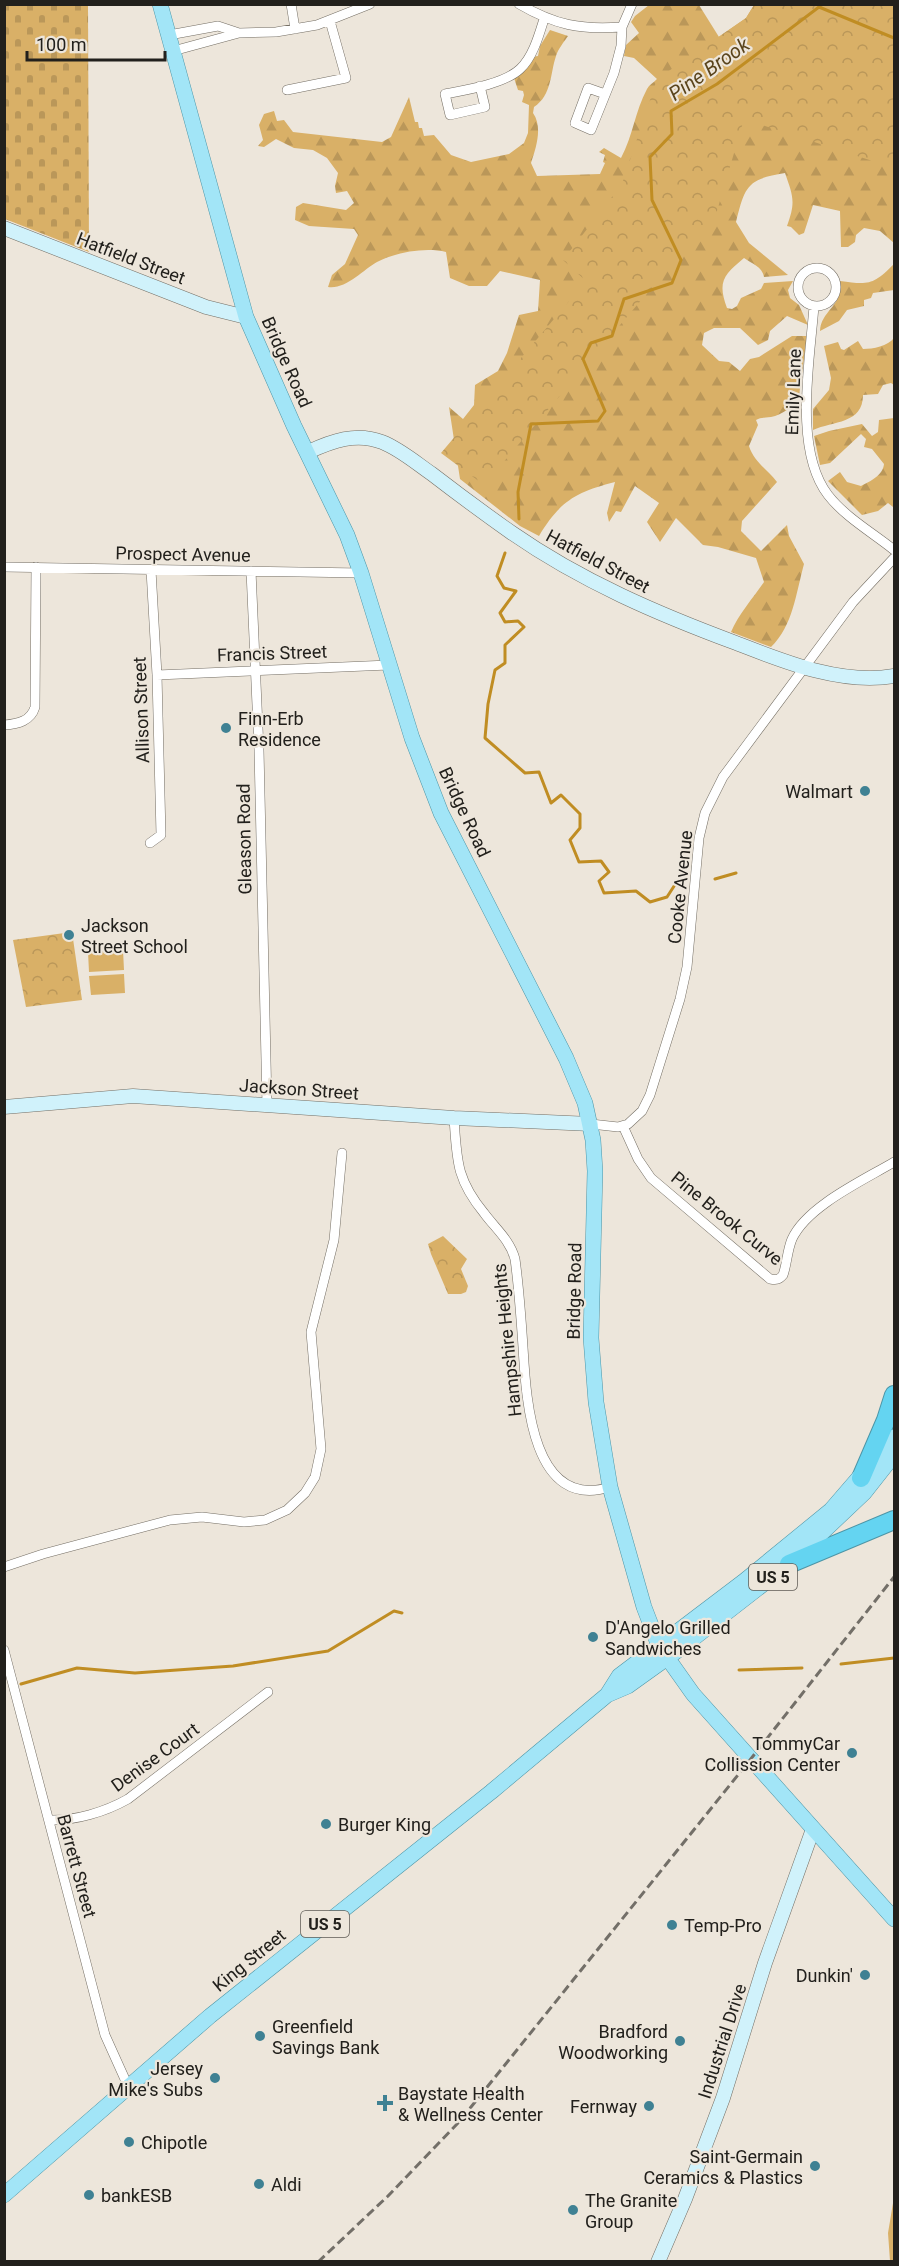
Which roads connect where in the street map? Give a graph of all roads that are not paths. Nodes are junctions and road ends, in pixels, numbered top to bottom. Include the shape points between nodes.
1 (160, 4) edge
2 (291, 4) edge
3 (370, 4) edge
4 (519, 4) edge
5 (632, 4) edge
6 (544, 19) junction
7 (330, 21) junction
8 (622, 27) junction
9 (295, 29) junction
10 (239, 33) junction
11 (169, 35) junction
12 (173, 51) junction
13 (480, 86) junction
14 (287, 90) dead end
15 (605, 94) dead end
16 (4, 228) edge
17 (814, 306) junction
18 (246, 318) junction
19 (308, 452) junction
20 (894, 550) edge
21 (894, 558) edge
22 (4, 567) edge
23 (36, 567) junction
24 (151, 570) junction
25 (251, 571) junction
26 (361, 573) junction
27 (389, 665) junction
28 (806, 668) junction
29 (255, 670) junction
30 (157, 675) junction
31 (894, 676) edge
32 (4, 725) edge
33 (150, 843) dead end
34 (267, 1105) junction
35 (4, 1107) edge
36 (454, 1118) junction
37 (591, 1124) junction
38 (623, 1126) junction
39 (342, 1153) dead end
40 (894, 1162) edge
41 (894, 1395) edge
42 (894, 1437) edge
43 (894, 1455) edge
44 (861, 1478) junction
45 (610, 1487) junction
46 (894, 1520) edge
47 (789, 1564) junction
48 (4, 1567) edge
49 (4, 1650) edge
50 (663, 1652) junction
51 (268, 1692) dead end
52 (49, 1820) junction
53 (813, 1829) junction
54 (894, 1919) edge
55 (128, 2086) junction
56 (4, 2195) edge
57 (658, 2262) edge

1 - 11 main road, Bridge Road
2 - 9 street
3 - 7 street
4 - 6 street
5 - 8 street
6 - 8 street via 592,28
6 - 13 street via 532,51 519,70
7 - 9 street
7 - 14 street via 346,78
8 - 15 street via 617,64
9 - 10 street
10 - 11 street via 218,26
10 - 12 street
11 - 12 main road, Bridge Road
12 - 18 main road, Bridge Road
13 - 13 street via 485,107 450,115 445,94
16 - 18 street, Hatfield Street via 206,307
17 - 17 street via 827,304 836,290 833,277 819,268 803,273 798,285 801,297
17 - 20 street, Emily Lane via 807,430 815,474 838,506
18 - 19 main road, Bridge Road
19 - 26 main road, Bridge Road
19 - 28 street, Hatfield Street via 349,437 382,442 560,565 670,618
21 - 28 street, Cooke Avenue via 853,602
22 - 23 street, Prospect Avenue
23 - 24 street, Prospect Avenue
23 - 32 street via 35,707 27,720
24 - 25 street, Prospect Avenue
24 - 30 street, Allison Street
25 - 26 street, Prospect Avenue
25 - 29 street, Gleason Road
26 - 27 main road, Bridge Road
27 - 29 street, Francis Street
27 - 37 main road, Bridge Road via 441,813 566,1058
28 - 31 street, Hatfield Street via 860,678
28 - 38 street, Cooke Avenue via 723,777 705,813 699,838 692,936 680,999 646,1103 637,1118
29 - 30 street, Francis Street
29 - 34 street, Gleason Road
30 - 33 street, Allison Street via 161,835
34 - 35 street, Jackson Street via 133,1096
34 - 36 street, Jackson Street
36 - 37 street, Jackson Street
36 - 45 street, Hampshire Heights via 461,1178 509,1244 515,1259 528,1409 544,1460 554,1474 577,1489 594,1491
37 - 38 street
37 - 45 main road, Bridge Road via 595,1171 591,1338 596,1402
38 - 40 street, Pine Brook Curve via 651,1178 774,1280 783,1275 793,1238 810,1216
39 - 48 street via 332,1255 311,1332 321,1449 315,1477 305,1493 287,1510 265,1520 170,1520
41 - 44 highway
42 - 44 main road, US 5
43 - 47 main road, US 5 via 864,1493
44 - 50 main road, US 5 via 831,1510
45 - 50 main road, Bridge Road via 644,1607
46 - 47 highway
47 - 50 main road, US 5
49 - 52 street, Barrett Street
50 - 53 main road, Bridge Road via 699,1701
50 - 55 main road, King Street / US 5 via 619,1676 607,1695
51 - 52 street, Denise Court via 128,1799 107,1810
52 - 55 street, Barrett Street via 105,2035
53 - 54 main road, Bridge Road
53 - 57 street, Industrial Drive via 723,2098
55 - 56 main road, King Street / US 5

